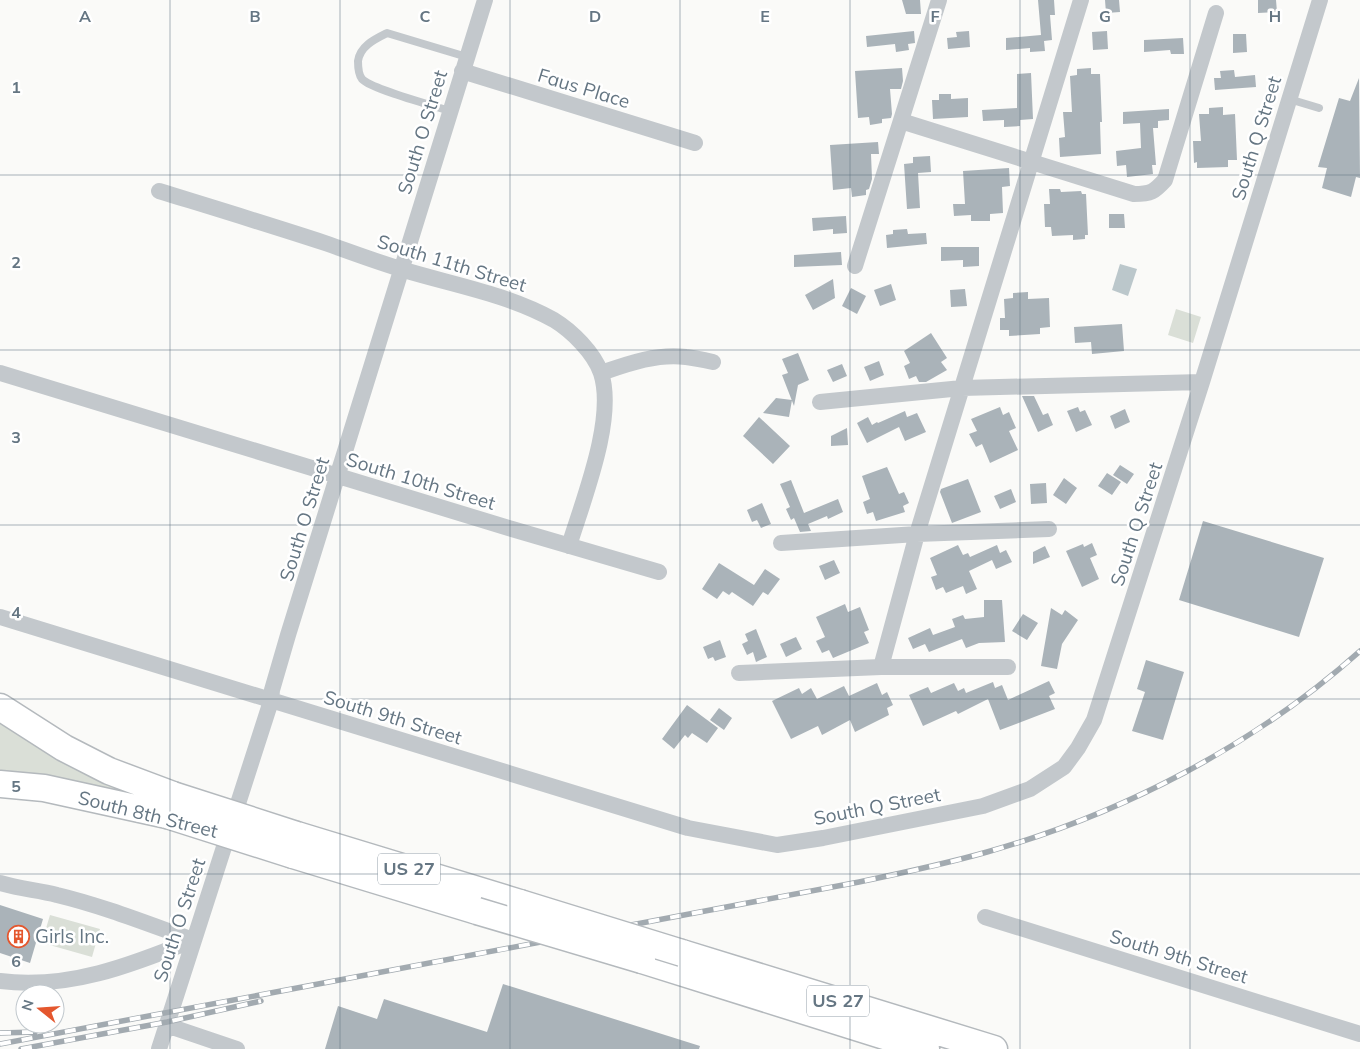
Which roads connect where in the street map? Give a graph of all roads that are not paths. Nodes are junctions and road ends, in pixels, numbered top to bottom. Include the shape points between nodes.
1 (485, 0) edge
2 (939, 0) edge
3 (1081, 0) edge
4 (1320, 0) edge
5 (1216, 13) dead end
6 (464, 64) junction
7 (1289, 99) junction
8 (1319, 108) dead end
9 (450, 111) junction
10 (901, 121) junction
11 (695, 143) dead end
12 (1032, 161) junction
13 (159, 191) dead end
14 (855, 266) dead end
15 (402, 269) junction
16 (713, 362) dead end
17 (0, 373) edge
18 (601, 373) junction
19 (1202, 382) junction
20 (962, 388) junction
21 (820, 402) dead end
22 (338, 476) junction
23 (1049, 529) dead end
24 (917, 534) junction
25 (781, 543) dead end
26 (569, 546) junction
27 (659, 572) dead end
28 (0, 617) edge
29 (881, 667) junction
30 (1008, 667) dead end
31 (739, 673) dead end
32 (271, 701) junction
33 (0, 707) edge
34 (0, 784) edge
35 (170, 805) junction
36 (295, 845) junction
37 (777, 845) joint
38 (0, 883) edge
39 (985, 917) dead end
40 (193, 940) junction
41 (0, 981) edge
42 (166, 1025) junction
43 (1360, 1034) edge
44 (158, 1049) edge
45 (237, 1049) edge
46 (926, 1049) edge
47 (994, 1049) edge

1 - 6 street, South O Street
2 - 10 street
3 - 12 street
4 - 7 street, South Q Street
5 - 12 street via 1165,180 1155,191 1134,194
6 - 9 street, South O Street
6 - 9 lane via 387,33 371,40 359,55 358,69 362,79 375,87
6 - 11 street, Faus Place
7 - 8 lane
7 - 19 street, South Q Street
9 - 15 street, South O Street
10 - 12 street
10 - 14 street
12 - 20 street
13 - 15 street, South 11th Street
15 - 18 street, South 11th Street via 505,298 556,322 591,355
15 - 22 street, South O Street
16 - 18 street via 684,356 663,356
17 - 22 street, South 10th Street
18 - 26 street via 602,437
19 - 20 street
19 - 37 street, South Q Street via 1094,720 1064,767 1030,788 983,806
20 - 21 street
20 - 24 street
22 - 26 street, South 10th Street
22 - 32 street, South O Street via 288,635
23 - 24 street
24 - 25 street
24 - 29 street
26 - 27 street, South 10th Street
28 - 32 street, South 9th Street
29 - 30 street
29 - 31 street
32 - 37 street, South 9th Street via 688,828
32 - 40 street, South O Street
33 - 35 highway, US 27 via 64,748
34 - 35 highway, South 8th Street / US 27
35 - 36 highway, US 27, bridge
36 - 46 highway, US 27, bridge via 477,911
36 - 47 highway, US 27, bridge via 520,903
38 - 40 street via 90,904
39 - 43 street, South 9th Street
40 - 41 street via 110,971 39,983
40 - 42 street, South O Street
42 - 44 street, South O Street
42 - 45 street

